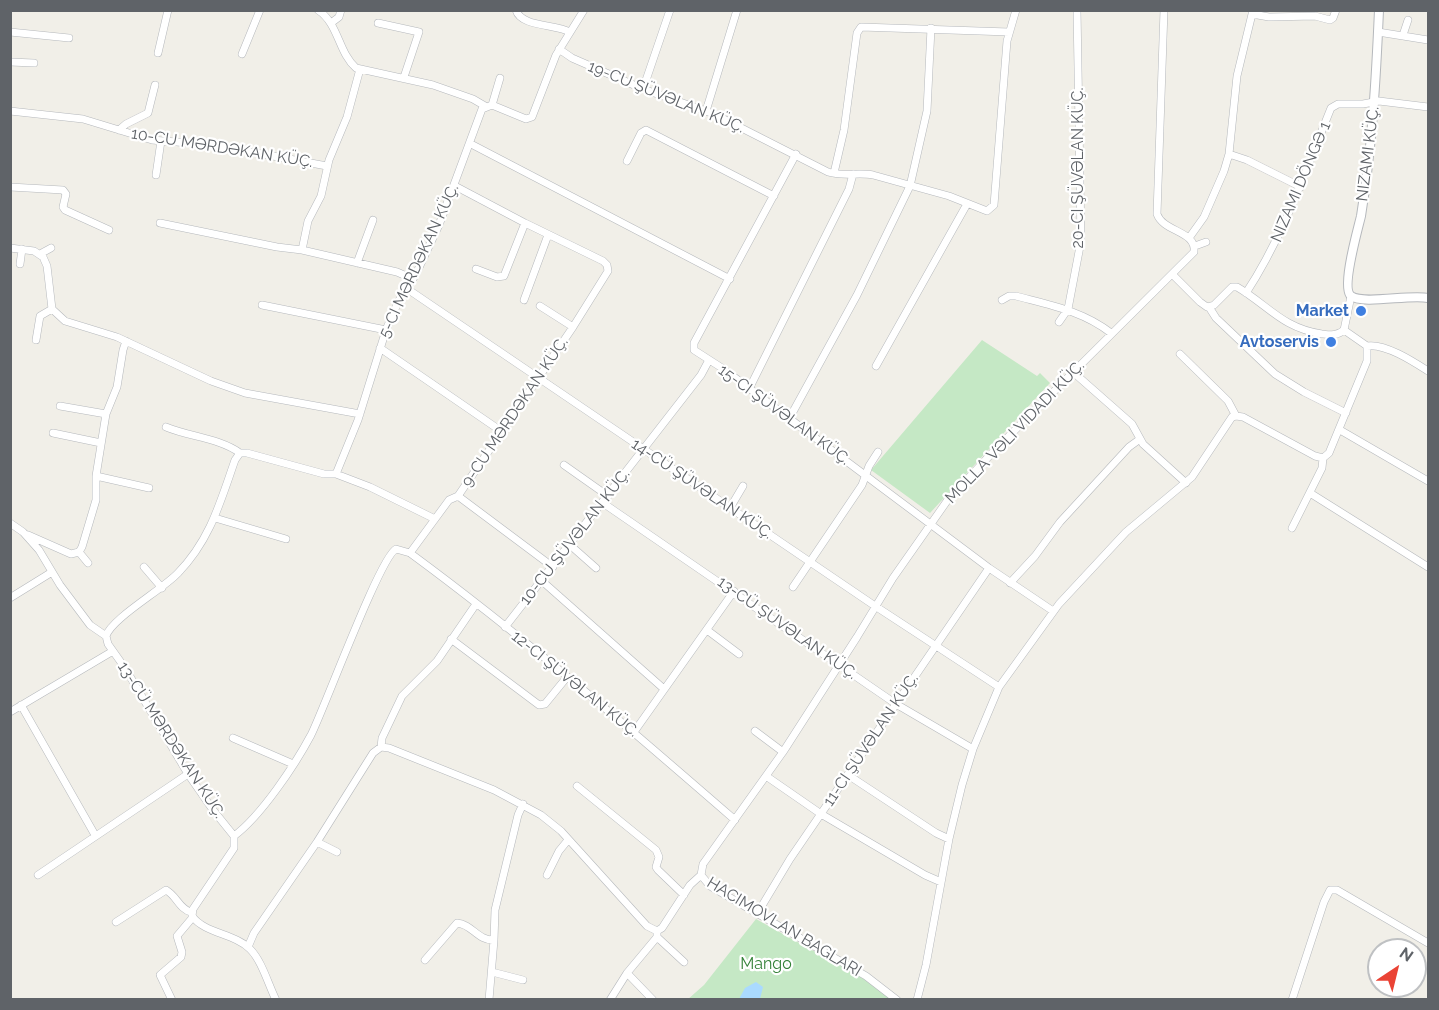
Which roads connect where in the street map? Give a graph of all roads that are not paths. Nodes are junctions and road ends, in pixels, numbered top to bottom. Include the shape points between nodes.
1 (168, 10) edge
2 (260, 10) edge
3 (318, 10) edge
4 (341, 10) edge
5 (516, 10) edge
6 (584, 10) edge
7 (670, 10) edge
8 (737, 10) edge
9 (1016, 10) edge
10 (1077, 10) edge
11 (1164, 10) edge
12 (1336, 10) edge
13 (1379, 10) edge
14 (1252, 12) edge
15 (1408, 20) dead end
16 (331, 23) junction
17 (378, 23) dead end
18 (931, 28) junction
19 (10, 32) edge
20 (1009, 32) junction
21 (1378, 32) junction
22 (570, 33) junction
23 (1403, 35) junction
24 (69, 38) dead end
25 (1428, 40) edge
26 (559, 50) junction
27 (158, 53) dead end
28 (242, 54) dead end
29 (10, 62) edge
30 (34, 63) dead end
31 (360, 69) junction
32 (404, 77) junction
33 (500, 78) dead end
34 (155, 85) dead end
35 (643, 89) junction
36 (1374, 102) junction
37 (488, 106) junction
38 (1428, 107) edge
39 (10, 111) edge
40 (706, 111) junction
41 (119, 130) junction
42 (161, 141) junction
43 (471, 144) junction
44 (796, 154) junction
45 (1228, 154) junction
46 (627, 161) dead end
47 (327, 166) junction
48 (834, 173) junction
49 (156, 174) dead end
50 (853, 174) junction
51 (455, 186) junction
52 (910, 186) junction
53 (1301, 187) junction
54 (10, 188) edge
55 (774, 196) junction
56 (967, 204) junction
57 (373, 220) dead end
58 (160, 223) dead end
59 (525, 223) junction
60 (109, 230) dead end
61 (548, 235) junction
62 (1189, 238) junction
63 (1206, 242) dead end
64 (1195, 246) junction
65 (10, 248) edge
66 (51, 248) dead end
67 (22, 249) junction
68 (302, 250) junction
69 (40, 254) junction
70 (357, 263) junction
71 (20, 264) dead end
72 (476, 269) dead end
73 (1172, 274) junction
74 (413, 279) junction
75 (730, 279) junction
76 (406, 288) junction
77 (1246, 293) junction
78 (1351, 296) junction
79 (1428, 298) edge
80 (524, 300) dead end
81 (1002, 300) dead end
82 (262, 305) dead end
83 (540, 306) dead end
84 (1209, 307) junction
85 (52, 309) junction
86 (1068, 309) junction
87 (1059, 322) dead end
88 (573, 327) junction
89 (386, 330) junction
90 (1344, 330) junction
91 (1111, 333) junction
92 (36, 340) dead end
93 (126, 341) junction
94 (1367, 346) junction
95 (380, 348) junction
96 (1180, 354) dead end
97 (709, 360) junction
98 (876, 366) dead end
99 (1428, 371) edge
100 (1073, 372) junction
101 (538, 378) junction
102 (749, 389) junction
103 (60, 406) dead end
104 (1346, 413) junction
105 (106, 414) junction
106 (360, 414) junction
107 (1236, 416) junction
108 (789, 419) junction
109 (166, 427) dead end
110 (1340, 430) junction
111 (501, 431) junction
112 (53, 433) dead end
113 (1140, 440) junction
114 (101, 442) junction
115 (643, 450) junction
116 (878, 452) dead end
117 (240, 453) junction
118 (1323, 458) junction
119 (564, 465) dead end
120 (336, 474) junction
121 (866, 475) junction
122 (96, 476) junction
123 (1428, 481) edge
124 (1186, 483) junction
125 (743, 486) dead end
126 (149, 488) dead end
127 (1310, 493) junction
128 (458, 496) junction
129 (608, 496) junction
130 (603, 503) junction
131 (730, 508) junction
132 (215, 519) junction
133 (435, 519) junction
134 (10, 523) edge
135 (931, 523) junction
136 (1292, 528) dead end
137 (23, 532) junction
138 (286, 539) dead end
139 (570, 545) junction
140 (51, 547) junction
141 (79, 552) junction
142 (410, 553) junction
143 (43, 556) junction
144 (810, 561) junction
145 (88, 563) dead end
146 (144, 567) dead end
147 (553, 567) junction
148 (1428, 567) edge
149 (596, 568) dead end
150 (989, 568) junction
151 (52, 572) junction
152 (542, 581) junction
153 (1010, 583) junction
154 (792, 587) dead end
155 (162, 588) junction
156 (734, 591) junction
157 (10, 598) edge
158 (476, 604) junction
159 (875, 606) junction
160 (1053, 611) junction
161 (505, 627) junction
162 (707, 630) junction
163 (106, 636) junction
164 (451, 639) junction
165 (935, 646) junction
166 (113, 651) junction
167 (739, 654) dead end
168 (840, 665) junction
169 (567, 677) junction
170 (999, 687) junction
171 (664, 689) junction
172 (21, 705) junction
173 (896, 705) junction
174 (10, 712) edge
175 (755, 731) dead end
176 (634, 732) junction
177 (233, 738) dead end
178 (381, 747) junction
179 (974, 749) junction
180 (783, 752) junction
181 (293, 764) junction
182 (188, 774) junction
183 (848, 775) junction
184 (766, 776) junction
185 (577, 786) dead end
186 (522, 804) junction
187 (821, 814) junction
188 (735, 820) junction
189 (95, 836) junction
190 (234, 836) junction
191 (949, 839) junction
192 (568, 840) junction
193 (318, 842) junction
194 (337, 852) dead end
195 (38, 875) dead end
196 (547, 875) dead end
197 (701, 875) junction
198 (941, 882) junction
199 (684, 894) junction
200 (757, 914) junction
201 (192, 915) junction
202 (116, 922) dead end
203 (657, 934) junction
204 (495, 940) junction
205 (1428, 943) edge
206 (248, 947) junction
207 (425, 960) dead end
208 (684, 962) dead end
209 (492, 972) junction
210 (627, 973) junction
211 (523, 980) dead end
212 (172, 999) edge
213 (276, 999) edge
214 (489, 999) edge
215 (610, 999) edge
216 (653, 999) edge
217 (897, 999) edge
218 (917, 999) edge
219 (1292, 999) edge

1 - 27 street
2 - 28 street
3 - 16 street
4 - 16 street
5 - 22 street via 521,19
6 - 22 street
7 - 35 street
8 - 40 street
9 - 20 street, 19-CU ŞÜVƏLAN KÜÇ.
10 - 86 street, 20-CI ŞÜVƏLAN KÜÇ. via 1081,241
11 - 62 street via 1157,214 1161,222
12 - 14 street via 1330,20 1315,16 1269,17
13 - 21 street, NIZAMI KÜÇ.
14 - 45 street via 1237,76
15 - 23 street
16 - 31 street via 348,58
17 - 32 street via 419,32
18 - 20 street
18 - 48 street via 865,26 859,30
18 - 52 street via 927,111
19 - 24 street
20 - 56 street, 19-CU ŞÜVƏLAN KÜÇ. via 994,205 987,211
21 - 23 street
21 - 36 street, NIZAMI KÜÇ.
22 - 26 street
23 - 25 street
26 - 35 street, 19-CU ŞÜVƏLAN KÜÇ.
26 - 37 street via 532,117
29 - 30 street
31 - 32 street
31 - 47 street via 347,117
32 - 37 street
33 - 37 street, 5-CI MƏRDƏKAN KÜÇ.
34 - 41 street via 148,114
35 - 40 street, 19-CU ŞÜVƏLAN KÜÇ.
36 - 38 street
36 - 53 street, NIZAMI DÖNGƏ 1 via 1331,108
36 - 78 street, NIZAMI KÜÇ. via 1368,172 1348,283
37 - 43 street, 5-CI MƏRDƏKAN KÜÇ. via 481,112
39 - 41 street, 10-CU MƏRDƏKAN KÜÇ. via 83,119
40 - 44 street, 19-CU ŞÜVƏLAN KÜÇ.
41 - 42 street, 10-CU MƏRDƏKAN KÜÇ.
42 - 47 street, 10-CU MƏRDƏKAN KÜÇ. via 213,145
42 - 49 street
43 - 51 street, 5-CI MƏRDƏKAN KÜÇ.
43 - 75 street
44 - 48 street, 19-CU ŞÜVƏLAN KÜÇ.
44 - 55 street, 15-CI ŞÜVƏLAN KÜÇ.
45 - 53 street
45 - 62 street via 1215,194
46 - 55 street via 646,130
47 - 68 street
48 - 50 street, 19-CU ŞÜVƏLAN KÜÇ.
50 - 52 street, 19-CU ŞÜVƏLAN KÜÇ. via 873,175
50 - 102 street
51 - 59 street, 9-CU MƏRDƏKAN KÜÇ.
51 - 74 street, 5-CI MƏRDƏKAN KÜÇ.
52 - 56 street, 19-CU ŞÜVƏLAN KÜÇ.
52 - 108 street via 857,295
53 - 77 street, NIZAMI DÖNGƏ 1 via 1269,257
54 - 60 street via 63,190 65,210
55 - 75 street, 15-CI ŞÜVƏLAN KÜÇ.
56 - 98 street
57 - 70 street
58 - 68 street
59 - 61 street, 9-CU MƏRDƏKAN KÜÇ.
59 - 72 street via 504,276
61 - 80 street
61 - 88 street, 9-CU MƏRDƏKAN KÜÇ. via 608,266
62 - 64 street
63 - 64 street
64 - 73 street, MOLLA VƏLI VIDADI KÜÇ. via 1192,255
65 - 67 street
66 - 69 street
67 - 69 street
67 - 71 street
68 - 70 street
69 - 85 street via 47,266
70 - 74 street
73 - 84 street
73 - 91 street, MOLLA VƏLI VIDADI KÜÇ.
74 - 76 street, 5-CI MƏRDƏKAN KÜÇ.
75 - 97 street, 15-CI ŞÜVƏLAN KÜÇ. via 693,347
76 - 89 street, 5-CI MƏRDƏKAN KÜÇ.
76 - 101 street, 14-CÜ ŞÜVƏLAN KÜÇ.
77 - 84 street via 1232,287
77 - 90 street via 1299,328 1330,335
78 - 79 street via 1367,300
78 - 90 street
81 - 86 street via 1016,296
82 - 89 street
83 - 88 street
84 - 104 street via 1275,374
85 - 92 street via 40,316
85 - 93 street via 65,321
86 - 87 street, 20-CI ŞÜVƏLAN KÜÇ.
86 - 91 street
88 - 101 street, 9-CU MƏRDƏKAN KÜÇ.
89 - 95 street, 5-CI MƏRDƏKAN KÜÇ.
90 - 94 street
91 - 100 street, MOLLA VƏLI VIDADI KÜÇ.
93 - 105 street via 117,387
93 - 106 street via 239,391
94 - 99 street via 1400,355
94 - 104 street via 1367,361
95 - 106 street, 5-CI MƏRDƏKAN KÜÇ.
95 - 111 street
96 - 107 street via 1228,400
97 - 102 street, 15-CI ŞÜVƏLAN KÜÇ.
97 - 115 street, 10-CU ŞÜVƏLAN KÜÇ.
100 - 113 street via 1132,424
100 - 135 street, MOLLA VƏLI VIDADI KÜÇ. via 961,485
101 - 111 street, 9-CU MƏRDƏKAN KÜÇ.
101 - 115 street, 14-CÜ ŞÜVƏLAN KÜÇ.
102 - 108 street, 15-CI ŞÜVƏLAN KÜÇ.
103 - 105 street
104 - 110 street
105 - 114 street
106 - 120 street, 5-CI MƏRDƏKAN KÜÇ.
107 - 118 street
107 - 124 street via 1229,420 1202,465
108 - 121 street, 15-CI ŞÜVƏLAN KÜÇ.
109 - 117 street
110 - 118 street
110 - 123 street
111 - 128 street, 9-CU MƏRDƏKAN KÜÇ.
112 - 114 street
113 - 124 street
113 - 153 street via 1060,522
114 - 122 street
115 - 129 street, 10-CU ŞÜVƏLAN KÜÇ.
115 - 131 street, 14-CÜ ŞÜVƏLAN KÜÇ.
116 - 121 street
117 - 120 street
117 - 132 street
118 - 127 street
119 - 129 street
120 - 133 street
121 - 135 street, 15-CI ŞÜVƏLAN KÜÇ.
121 - 144 street
122 - 126 street
122 - 141 street via 96,500
124 - 160 street via 1126,532
125 - 131 street
127 - 136 street
127 - 148 street
128 - 133 street, 9-CU MƏRDƏKAN KÜÇ. via 449,500
128 - 147 street
129 - 130 street, 10-CU ŞÜVƏLAN KÜÇ.
130 - 139 street, 10-CU ŞÜVƏLAN KÜÇ.
130 - 156 street, 13-CÜ ŞÜVƏLAN KÜÇ.
131 - 144 street, 14-CÜ ŞÜVƏLAN KÜÇ.
132 - 138 street
132 - 155 street via 194,554
133 - 142 street, 9-CU MƏRDƏKAN KÜÇ.
134 - 137 street, 13-CÜ MƏRDƏKAN KÜÇ.
135 - 150 street, 15-CI ŞÜVƏLAN KÜÇ.
135 - 159 street, MOLLA VƏLI VIDADI KÜÇ.
137 - 140 street
137 - 143 street, 13-CÜ MƏRDƏKAN KÜÇ.
139 - 147 street, 10-CU ŞÜVƏLAN KÜÇ.
139 - 149 street
140 - 141 street via 70,554
140 - 143 street
141 - 145 street
142 - 158 street, 12-CI ŞÜVƏLAN KÜÇ.
142 - 181 street via 396,549 390,553 314,728
143 - 151 street, 13-CÜ MƏRDƏKAN KÜÇ.
144 - 154 street
144 - 159 street, 14-CÜ ŞÜVƏLAN KÜÇ.
146 - 155 street
147 - 152 street, 10-CU ŞÜVƏLAN KÜÇ.
150 - 153 street, 15-CI ŞÜVƏLAN KÜÇ.
150 - 165 street, 11-CI ŞÜVƏLAN KÜÇ.
151 - 157 street
151 - 163 street, 13-CÜ MƏRDƏKAN KÜÇ. via 90,625
152 - 161 street, 10-CU ŞÜVƏLAN KÜÇ.
152 - 171 street
153 - 160 street, 15-CI ŞÜVƏLAN KÜÇ.
155 - 163 street via 111,626
156 - 162 street
156 - 168 street, 13-CÜ ŞÜVƏLAN KÜÇ.
158 - 161 street, 12-CI ŞÜVƏLAN KÜÇ.
158 - 164 street
159 - 165 street, 14-CÜ ŞÜVƏLAN KÜÇ.
159 - 168 street, MOLLA VƏLI VIDADI KÜÇ.
160 - 170 street
161 - 169 street, 12-CI ŞÜVƏLAN KÜÇ.
162 - 167 street
162 - 171 street
163 - 166 street, 13-CÜ MƏRDƏKAN KÜÇ.
164 - 169 street via 539,705 545,704
164 - 178 street via 429,671 402,696
165 - 170 street, 14-CÜ ŞÜVƏLAN KÜÇ.
165 - 173 street, 11-CI ŞÜVƏLAN KÜÇ.
166 - 172 street
166 - 182 street, 13-CÜ MƏRDƏKAN KÜÇ.
168 - 173 street, 13-CÜ ŞÜVƏLAN KÜÇ.
168 - 180 street, MOLLA VƏLI VIDADI KÜÇ.
169 - 176 street, 12-CI ŞÜVƏLAN KÜÇ.
170 - 179 street
171 - 176 street
172 - 174 street
172 - 189 street
173 - 179 street, 13-CÜ ŞÜVƏLAN KÜÇ.
173 - 183 street, 11-CI ŞÜVƏLAN KÜÇ.
175 - 180 street
176 - 188 street, 12-CI ŞÜVƏLAN KÜÇ.
177 - 181 street
178 - 186 street
178 - 193 street via 373,753
179 - 191 street
180 - 184 street, MOLLA VƏLI VIDADI KÜÇ.
181 - 190 street via 247,825
182 - 189 street
182 - 190 street, 13-CÜ MƏRDƏKAN KÜÇ.
183 - 187 street, 11-CI ŞÜVƏLAN KÜÇ.
183 - 191 street
184 - 187 street
184 - 188 street, MOLLA VƏLI VIDADI KÜÇ.
185 - 199 street via 656,850 656,867
186 - 192 street via 549,820
186 - 204 street via 495,910
187 - 198 street
187 - 200 street, 11-CI ŞÜVƏLAN KÜÇ.
188 - 197 street, MOLLA VƏLI VIDADI KÜÇ. via 703,864
189 - 195 street
190 - 201 street, 13-CÜ MƏRDƏKAN KÜÇ. via 234,848
191 - 198 street
192 - 196 street
192 - 203 street
193 - 194 street
193 - 206 street
197 - 199 street, MOLLA VƏLI VIDADI KÜÇ.
197 - 200 street, HACIMOVLAN BAGLARI via 710,886
198 - 218 street
199 - 203 street, MOLLA VƏLI VIDADI KÜÇ.
200 - 217 street, HACIMOVLAN BAGLARI via 857,970
201 - 202 street via 166,890
201 - 206 street via 201,924
201 - 212 street, 13-CÜ MƏRDƏKAN KÜÇ. via 177,936 181,957 160,975
203 - 208 street
203 - 210 street, MOLLA VƏLI VIDADI KÜÇ.
204 - 207 street via 484,939 457,923
204 - 209 street
205 - 219 street via 1337,890 1330,890
206 - 213 street
209 - 211 street
209 - 214 street
210 - 215 street, MOLLA VƏLI VIDADI KÜÇ.
210 - 216 street

